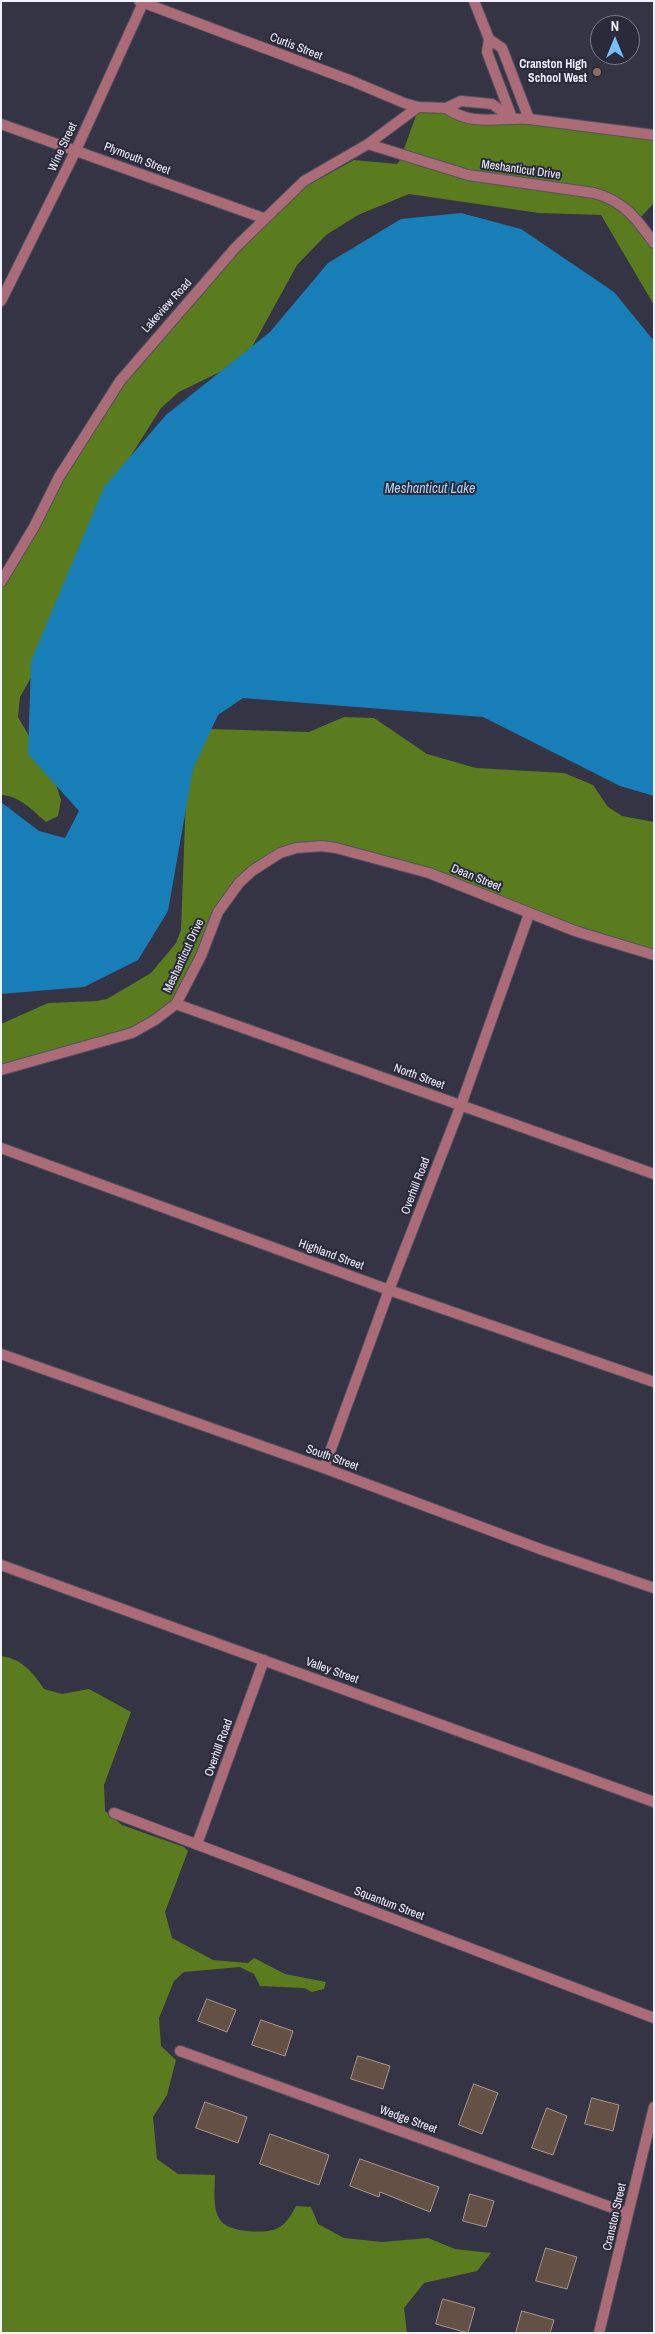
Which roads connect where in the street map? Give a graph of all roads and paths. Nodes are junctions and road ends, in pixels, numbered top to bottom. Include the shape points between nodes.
1 (474, 1) edge
2 (141, 2) edge
3 (489, 39) junction
4 (418, 108) junction
5 (446, 108) junction
6 (512, 118) junction
7 (529, 118) junction
8 (1, 124) edge
9 (654, 135) edge
10 (368, 144) junction
11 (76, 150) junction
12 (263, 218) junction
13 (654, 243) edge
14 (1, 301) edge
15 (1, 582) edge
16 (285, 852) joint
17 (529, 914) junction
18 (654, 955) edge
19 (176, 1004) junction
20 (1, 1070) edge
21 (461, 1105) junction
22 (1, 1148) edge
23 (654, 1174) edge
24 (389, 1290) junction
25 (1, 1354) edge
26 (654, 1382) edge
27 (324, 1468) junction
28 (1, 1565) edge
29 (654, 1588) edge
30 (264, 1660) junction
31 (654, 1802) edge
32 (114, 1813) dead end
33 (197, 1844) junction
34 (654, 2018) edge
35 (180, 2051) dead end
36 (654, 2107) edge
37 (627, 2213) junction
38 (599, 2333) edge

1 - 3 street
2 - 4 street, Curtis Street
2 - 11 street, Wine Street
3 - 6 street via 487,52
3 - 7 street via 502,48
4 - 5 street, Curtis Street
4 - 10 street, Lakeview Road
5 - 6 street, Curtis Street via 459,117 491,121
5 - 6 street, Curtis Street via 461,101 492,104
6 - 7 street, Curtis Street
7 - 9 street, Curtis Street
8 - 11 street, Plymouth Street
10 - 12 street, Lakeview Road via 304,181
10 - 13 street, Meshanticut Drive via 468,175 612,198 626,209
11 - 12 street, Plymouth Street
11 - 14 street, Wine Street
12 - 15 street, Lakeview Road via 120,381 59,478
16 - 17 street, Dean Street via 322,846 345,850 429,873
16 - 19 street, Meshanticut Drive via 262,863 239,883 215,919 201,956
17 - 18 street, Dean Street
17 - 21 street, Overhill Road
19 - 20 street, Meshanticut Drive via 132,1033
19 - 21 street, North Street
21 - 23 street, North Street
21 - 24 street, Overhill Road
22 - 24 street, Highland Street
24 - 26 street, Highland Street
24 - 27 street, Overhill Road
25 - 27 street, South Street
27 - 29 street, South Street
28 - 30 street, Valley Street
30 - 31 street, Valley Street
30 - 33 street, Overhill Road
32 - 33 street, Squantum Street
33 - 34 street, Squantum Street
35 - 37 street, Wedge Street
36 - 37 street, Cranston Street
37 - 38 street, Cranston Street

